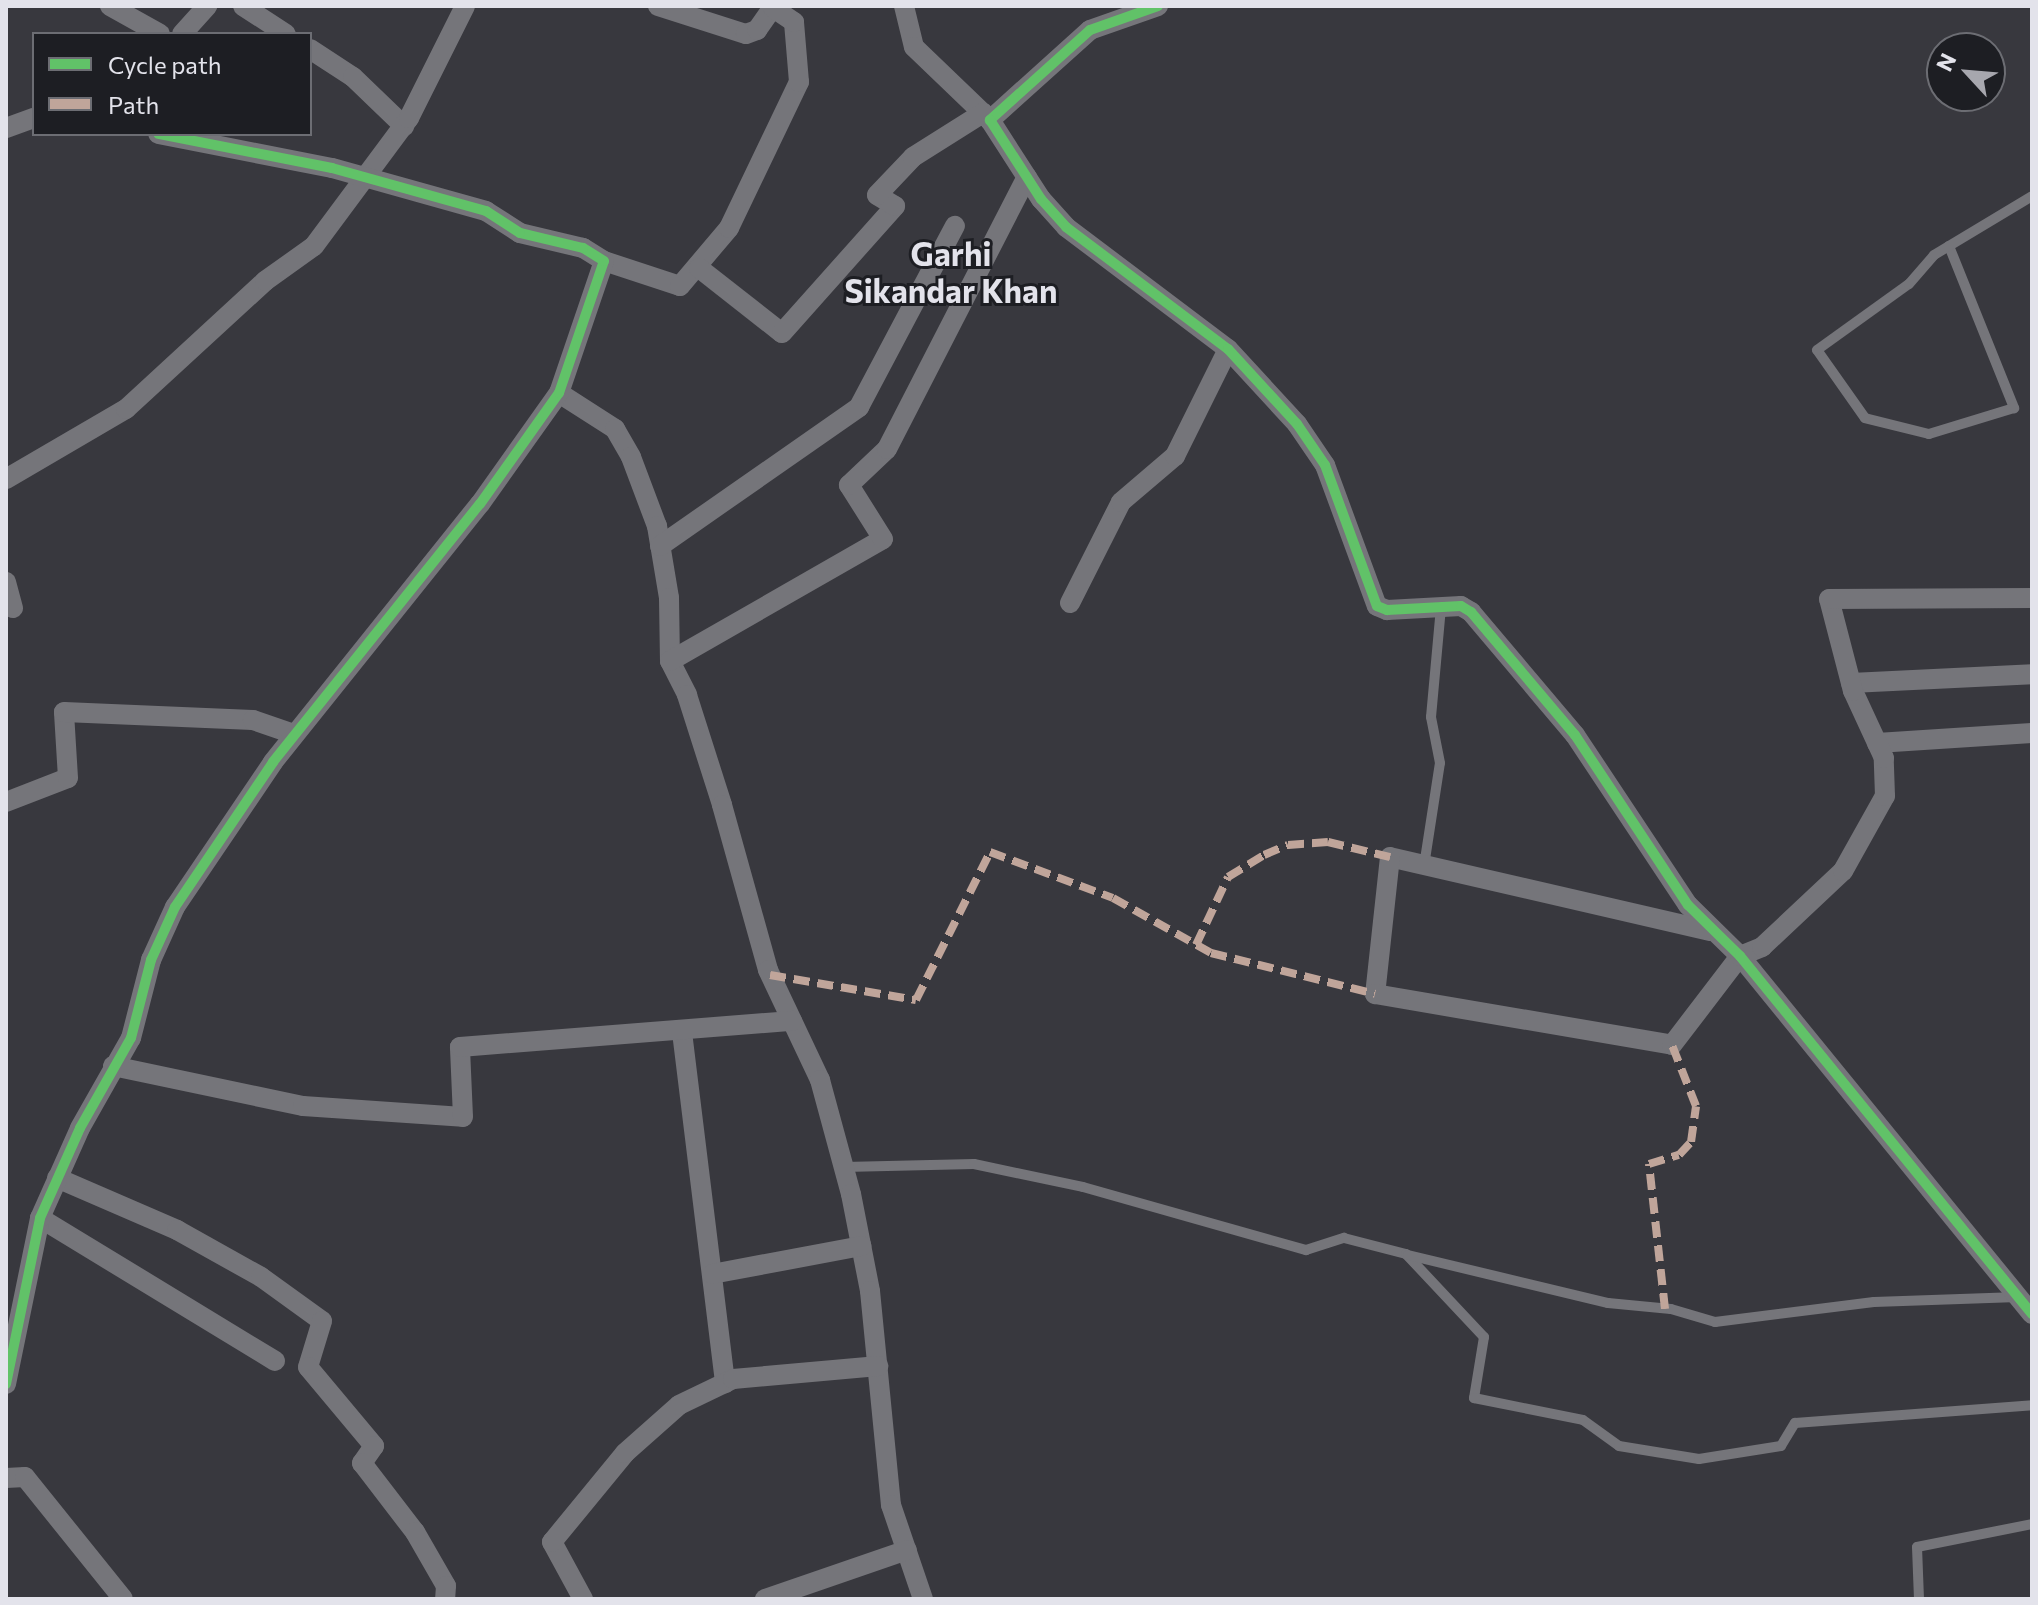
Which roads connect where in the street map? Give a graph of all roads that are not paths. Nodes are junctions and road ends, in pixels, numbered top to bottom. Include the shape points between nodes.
1 (110, 6) edge
2 (207, 6) edge
3 (243, 6) edge
4 (465, 6) edge
5 (658, 6) edge
6 (904, 6) edge
7 (1158, 6) edge
8 (774, 7) edge
9 (156, 32) edge
10 (184, 32) edge
11 (283, 32) edge
12 (312, 50) edge
13 (987, 116) junction
14 (32, 119) edge
15 (404, 126) junction
16 (6, 128) edge
17 (167, 136) edge
18 (1027, 177) junction
19 (363, 178) junction
20 (2032, 196) edge
21 (955, 226) dead end
22 (1949, 246) junction
23 (604, 261) junction
24 (699, 268) junction
25 (1228, 349) junction
26 (559, 393) junction
27 (6, 479) edge
28 (660, 546) junction
29 (6, 582) edge
30 (2032, 598) edge
31 (1070, 603) dead end
32 (1441, 607) junction
33 (13, 608) dead end
34 (670, 661) junction
35 (2032, 674) edge
36 (1851, 683) junction
37 (2032, 733) edge
38 (294, 734) junction
39 (1877, 743) junction
40 (6, 802) edge
41 (1424, 866) junction
42 (1710, 931) junction
43 (1740, 956) junction
44 (792, 1021) junction
45 (682, 1032) junction
46 (113, 1066) junction
47 (844, 1167) junction
48 (57, 1178) junction
49 (40, 1218) junction
50 (861, 1246) junction
51 (1406, 1254) junction
52 (712, 1274) junction
53 (2026, 1305) edge
54 (275, 1361) dead end
55 (878, 1366) junction
56 (725, 1383) junction
57 (6, 1384) edge
58 (2032, 1405) edge
59 (6, 1478) edge
60 (2032, 1524) edge
61 (907, 1550) junction
62 (123, 1599) edge
63 (445, 1599) edge
64 (583, 1599) edge
65 (768, 1599) edge
66 (923, 1599) edge
67 (1919, 1599) edge

1 - 9 street
2 - 10 street
3 - 11 street
4 - 15 street
5 - 8 street via 746,34 757,30
6 - 13 street via 914,47
7 - 13 street via 1090,30
8 - 24 street via 794,22 799,82 748,196
12 - 15 street via 353,77
13 - 18 street
13 - 24 street via 913,157 877,195 895,206 782,333
14 - 16 street
15 - 19 street
17 - 19 street
18 - 25 street via 1066,227
18 - 34 street via 887,449 849,485 883,539
19 - 23 street via 486,211 520,233 583,248
19 - 27 street via 314,246 265,281 126,409
20 - 22 lane
21 - 28 street via 859,407
22 - 22 lane via 1909,284 1817,350 1865,418 1929,434 2014,408
23 - 24 street via 680,286
23 - 26 street
25 - 31 street via 1175,456 1121,502
25 - 32 street via 1297,424 1325,465 1377,606
26 - 28 street via 615,429 631,457
26 - 38 street via 470,517
28 - 34 street via 669,598
29 - 33 street
30 - 36 street via 1829,599
32 - 41 lane via 1431,717 1440,763
32 - 42 street via 1461,606 1471,612 1575,735 1670,882
34 - 44 street via 687,695 722,805 768,970
35 - 36 street
36 - 39 street
37 - 39 street
38 - 40 street via 253,720 64,712 68,778
38 - 46 street via 175,907 151,960 131,1038
39 - 43 street via 1884,758 1885,796 1843,871 1762,947
41 - 42 street
41 - 43 street via 1390,857 1375,994 1672,1045
42 - 43 street
43 - 53 street
44 - 45 street
44 - 47 street via 820,1080
45 - 46 street via 460,1047 463,1117 303,1106
45 - 52 street
46 - 48 street
47 - 50 street
47 - 51 lane via 974,1164 1083,1187 1306,1250 1344,1238
48 - 49 street
48 - 63 street via 177,1230 261,1277 322,1321 308,1367 374,1446 362,1463 415,1532 446,1586
49 - 54 street
49 - 57 street
50 - 52 street
50 - 55 street
51 - 53 lane via 1608,1303 1671,1309 1715,1322 1874,1302
51 - 58 lane via 1484,1337 1474,1398 1583,1420 1619,1446 1699,1459 1781,1446 1795,1423
52 - 56 street
55 - 56 street
55 - 61 street via 891,1505
56 - 64 street via 679,1405 625,1453 552,1542
59 - 62 street via 25,1477
60 - 67 lane via 1917,1547
61 - 65 street
61 - 66 street

